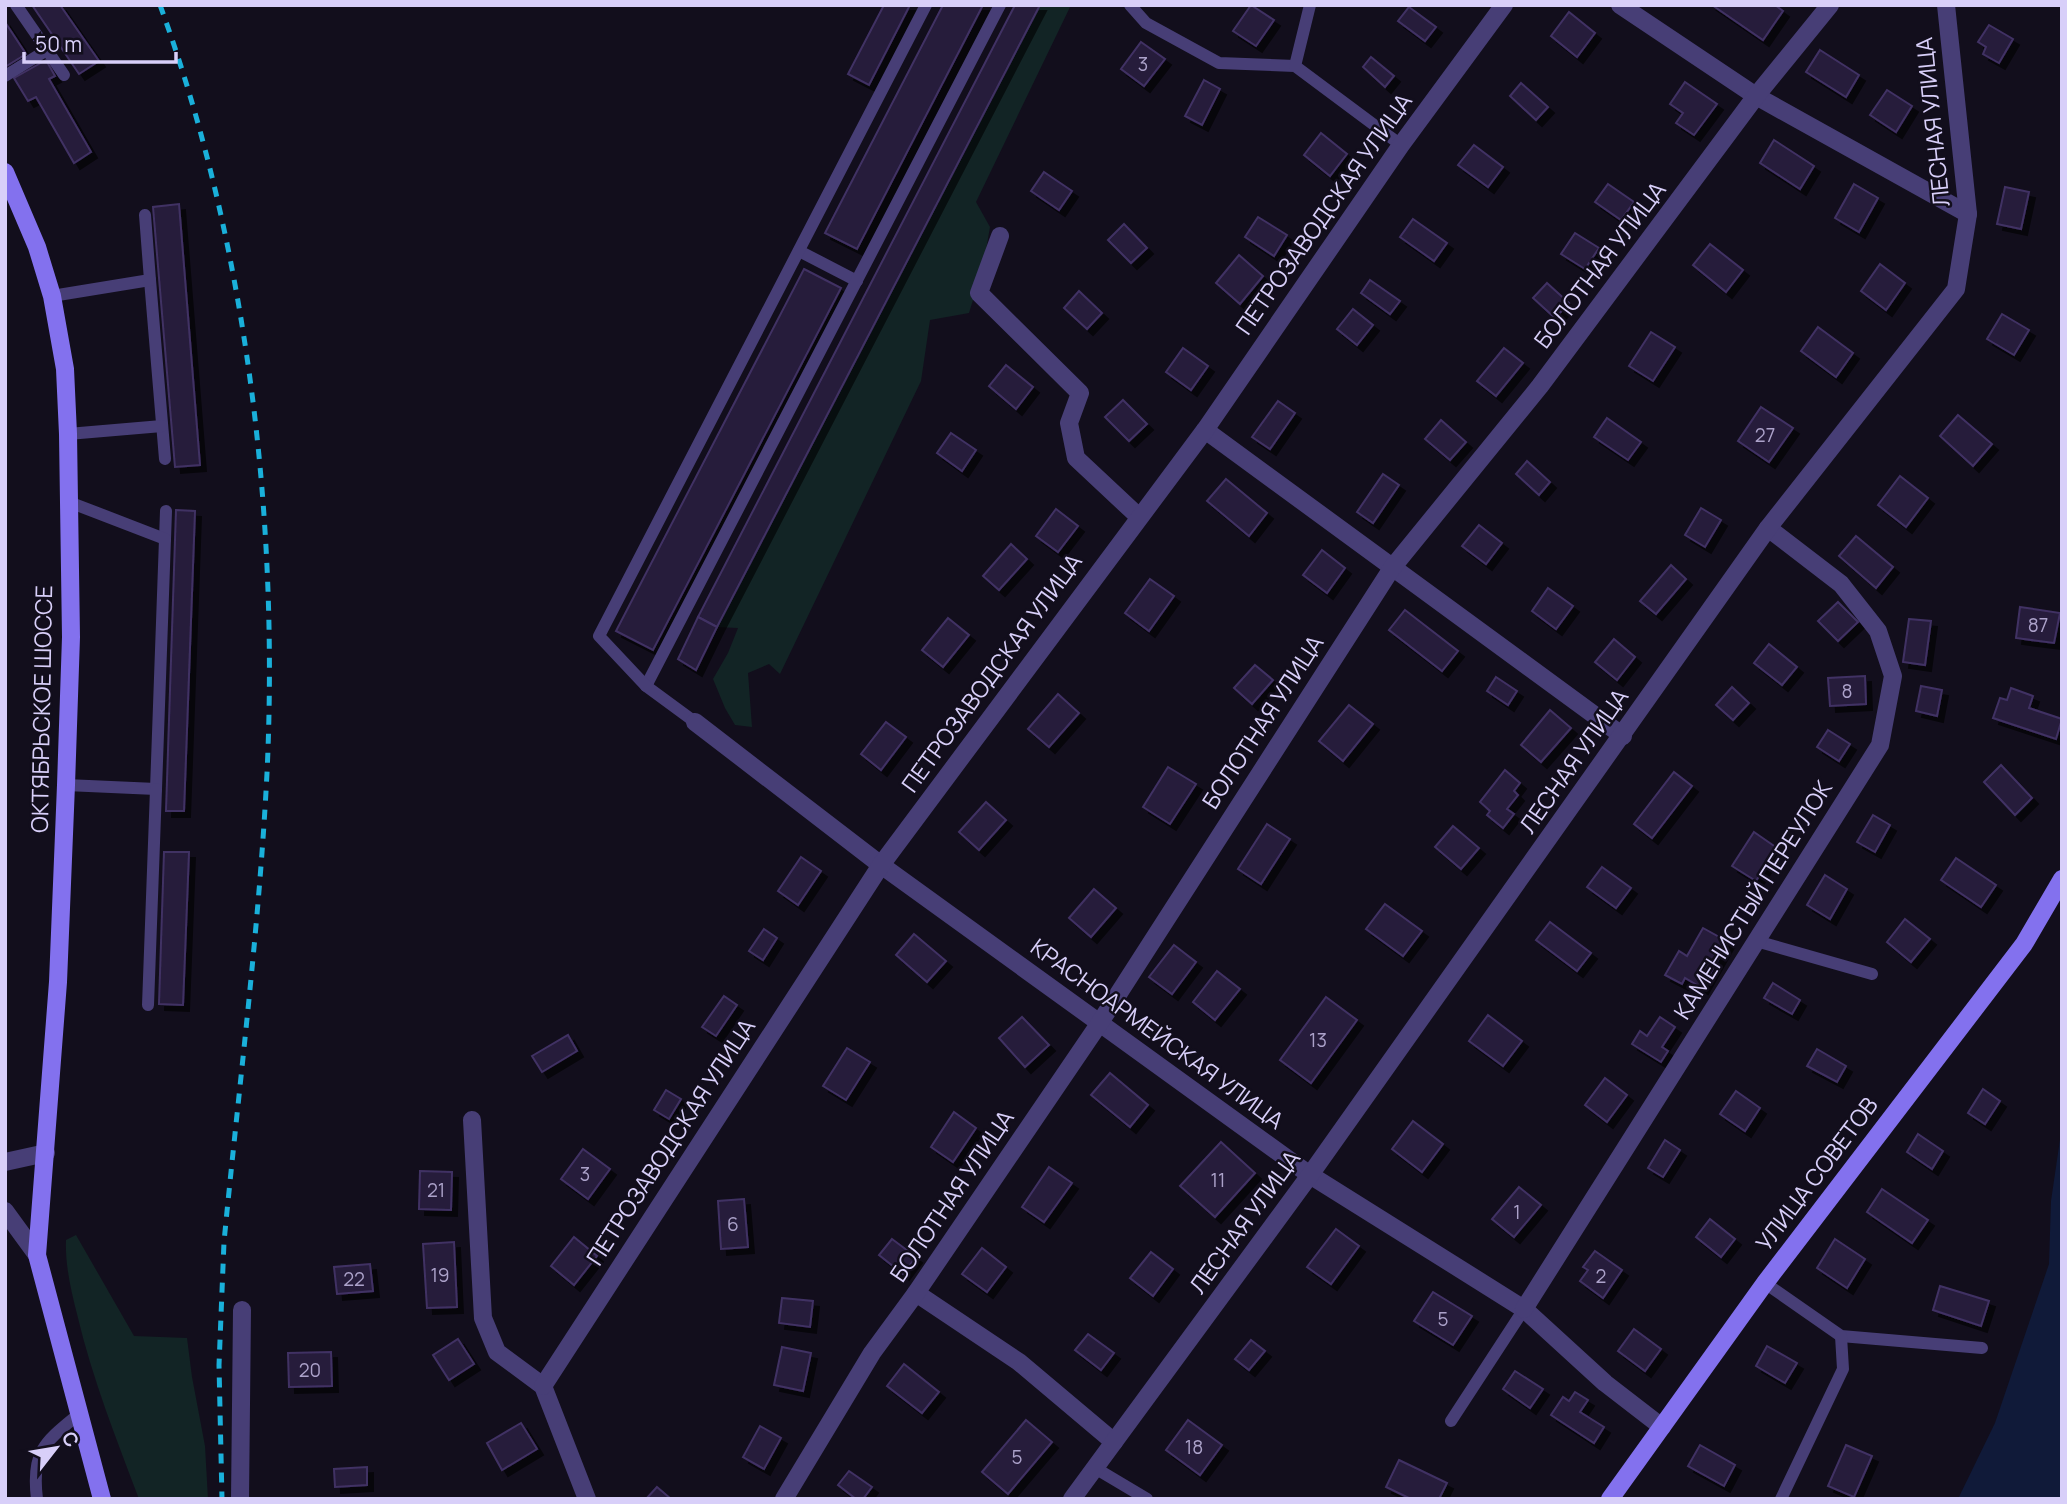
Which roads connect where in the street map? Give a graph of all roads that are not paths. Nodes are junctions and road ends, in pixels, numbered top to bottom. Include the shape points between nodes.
1 (16, 5) edge
2 (926, 5) edge
3 (1000, 5) edge
4 (1130, 5) edge
5 (1310, 5) edge
6 (1504, 5) edge
7 (1620, 5) edge
8 (1829, 5) edge
9 (1946, 5) edge
10 (47, 50) junction
11 (1295, 66) junction
12 (64, 75) dead end
13 (5, 76) edge
14 (1756, 96) junction
15 (1401, 145) junction
16 (5, 172) edge
17 (1968, 214) junction
18 (145, 215) dead end
19 (1000, 236) dead end
20 (799, 251) junction
21 (150, 280) junction
22 (857, 281) junction
23 (52, 296) junction
24 (162, 426) junction
25 (1205, 430) junction
26 (68, 434) junction
27 (165, 459) dead end
28 (69, 502) junction
29 (166, 511) dead end
30 (1138, 516) junction
31 (1768, 528) junction
32 (165, 539) junction
33 (1392, 568) junction
34 (646, 686) junction
35 (695, 722) joint
36 (1623, 736) junction
37 (66, 785) junction
38 (156, 789) junction
39 (881, 865) junction
40 (2062, 879) edge
41 (1756, 941) junction
42 (1872, 974) dead end
43 (148, 1005) dead end
44 (1099, 1024) junction
45 (472, 1120) dead end
46 (46, 1153) junction
47 (5, 1162) edge
48 (1310, 1175) junction
49 (5, 1211) edge
50 (37, 1255) junction
51 (1765, 1283) junction
52 (916, 1293) junction
53 (1524, 1309) junction
54 (242, 1310) dead end
55 (1841, 1336) junction
56 (1982, 1348) dead end
57 (542, 1385) junction
58 (79, 1414) junction
59 (1451, 1421) dead end
60 (1662, 1427) junction
61 (1114, 1442) junction
62 (1095, 1468) junction
63 (37, 1499) edge
64 (102, 1499) edge
65 (240, 1499) edge
66 (587, 1499) edge
67 (785, 1499) edge
68 (1073, 1499) edge
69 (1147, 1499) edge
70 (1610, 1499) edge
71 (1781, 1499) edge

1 - 10 lane
2 - 20 lane
3 - 22 lane
4 - 11 lane via 1146,23 1219,63
5 - 11 lane
6 - 15 street, ПЕТРОЗАВОДСКАЯ УЛИЦА
7 - 14 street
8 - 14 street, БОЛОТНАЯ УЛИЦА
9 - 17 street, ЛЕСНАЯ УЛИЦА
10 - 12 lane
10 - 13 lane
11 - 15 lane
14 - 17 street
14 - 33 street, БОЛОТНАЯ УЛИЦА via 1540,386
15 - 25 street, ПЕТРОЗАВОДСКАЯ УЛИЦА
16 - 23 main road, ОКТЯБРЬСКОЕ ШОССЕ
17 - 31 street, ЛЕСНАЯ УЛИЦА via 1956,289
18 - 21 lane
19 - 30 street via 979,293 1080,393 1069,423 1076,458
20 - 22 lane
20 - 34 lane via 599,636
21 - 23 lane
21 - 24 lane
22 - 34 lane
23 - 26 main road, ОКТЯБРЬСКОЕ ШОССЕ via 65,369
24 - 26 lane
24 - 27 lane
25 - 30 street, ПЕТРОЗАВОДСКАЯ УЛИЦА
25 - 33 street
26 - 28 main road, ОКТЯБРЬСКОЕ ШОССЕ
28 - 32 lane
28 - 37 main road, ОКТЯБРЬСКОЕ ШОССЕ
29 - 32 lane
30 - 39 street, ПЕТРОЗАВОДСКАЯ УЛИЦА
31 - 36 street, ЛЕСНАЯ УЛИЦА
31 - 41 street, КАМЕНИСТЫЙ ПЕРЕУЛОК via 1841,584 1878,631 1893,676 1880,745
32 - 38 lane
33 - 36 street
33 - 44 street, БОЛОТНАЯ УЛИЦА
34 - 35 lane
35 - 39 street, КРАСНОАРМЕЙСКАЯ УЛИЦА
36 - 48 street, ЛЕСНАЯ УЛИЦА
37 - 38 lane
37 - 46 main road, ОКТЯБРЬСКОЕ ШОССЕ
38 - 43 lane
39 - 44 street, КРАСНОАРМЕЙСКАЯ УЛИЦА
39 - 57 street, ПЕТРОЗАВОДСКАЯ УЛИЦА
40 - 51 main road, УЛИЦА СОВЕТОВ via 2024,944
41 - 42 lane
41 - 53 street, КАМЕНИСТЫЙ ПЕРЕУЛОК
44 - 48 street, КРАСНОАРМЕЙСКАЯ УЛИЦА
44 - 52 street, БОЛОТНАЯ УЛИЦА
45 - 57 street via 483,1318 497,1352
46 - 47 street
46 - 50 main road, ОКТЯБРЬСКОЕ ШОССЕ
48 - 53 street, КРАСНОАРМЕЙСКАЯ УЛИЦА
48 - 61 street, ЛЕСНАЯ УЛИЦА
49 - 50 street, ОКТЯБРЬСКОЕ ШОССЕ
50 - 58 main road, ОКТЯБРЬСКОЕ ШОССЕ
51 - 55 lane
51 - 60 main road, УЛИЦА СОВЕТОВ
52 - 61 street via 1019,1362
52 - 67 street, БОЛОТНАЯ УЛИЦА via 872,1353
53 - 59 lane
53 - 60 street, КРАСНОАРМЕЙСКАЯ УЛИЦА via 1605,1383
54 - 65 street
55 - 56 lane
55 - 71 lane via 1843,1369
57 - 66 street
58 - 63 lane via 46,1442 34,1473
58 - 64 main road, ОКТЯБРЬСКОЕ ШОССЕ
60 - 70 main road, УЛИЦА СОВЕТОВ
61 - 62 street, ЛЕСНАЯ УЛИЦА
62 - 68 street, ЛЕСНАЯ УЛИЦА
62 - 69 lane

